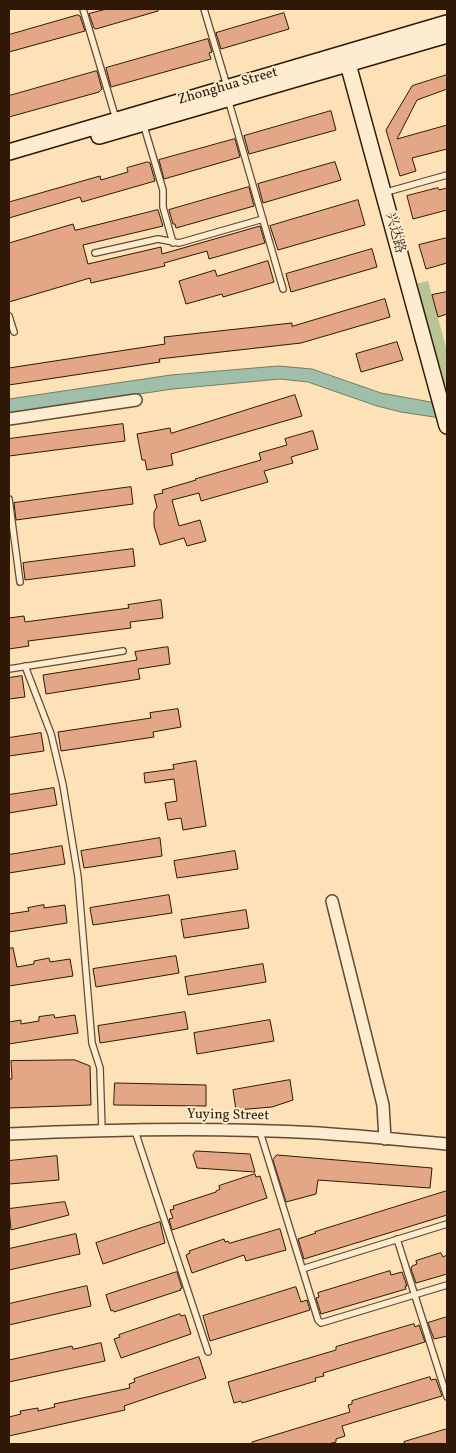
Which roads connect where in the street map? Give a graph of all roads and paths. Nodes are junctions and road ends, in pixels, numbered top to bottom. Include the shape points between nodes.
1 (83, 9) edge
2 (204, 9) edge
3 (447, 23) edge
4 (447, 35) edge
5 (348, 64) junction
6 (228, 93) junction
7 (116, 120) junction
8 (143, 123) junction
9 (9, 152) edge
10 (9, 163) edge
11 (447, 175) edge
12 (380, 193) junction
13 (263, 219) junction
14 (174, 243) junction
15 (95, 253) dead end
16 (283, 289) dead end
17 (9, 316) edge
18 (14, 332) dead end
19 (136, 400) dead end
20 (9, 419) edge
21 (447, 423) edge
22 (9, 499) edge
23 (20, 582) dead end
24 (123, 651) dead end
25 (25, 666) junction
26 (9, 669) edge
27 (332, 901) dead end
28 (135, 1130) junction
29 (102, 1131) junction
30 (260, 1132) junction
31 (9, 1134) edge
32 (385, 1139) junction
33 (447, 1144) edge
34 (447, 1224) edge
35 (397, 1239) junction
36 (302, 1269) junction
37 (447, 1285) edge
38 (415, 1295) junction
39 (208, 1352) dead end
40 (447, 1397) edge

1 - 7 lane
2 - 6 lane
3 - 6 street, Zhonghua Street
4 - 5 street, Zhonghua Street
5 - 6 street, Zhonghua Street
5 - 12 street, 兴达路
6 - 7 street, Zhonghua Street
6 - 8 street, Zhonghua Street
6 - 13 lane
7 - 9 street, Zhonghua Street
8 - 10 street, Zhonghua Street
8 - 14 lane via 163,190
11 - 12 lane
12 - 21 street, 兴达路
13 - 14 lane
13 - 16 lane
14 - 15 lane via 158,239
17 - 18 lane
19 - 20 street
22 - 23 lane
24 - 25 lane
25 - 26 lane
25 - 29 lane via 51,734 63,785 78,877 92,1043 100,1068
27 - 32 street via 383,1106
28 - 29 street, Yuying Street
28 - 30 street, Yuying Street
28 - 39 lane
29 - 31 street, Yuying Street
30 - 32 street, Yuying Street
30 - 36 lane
32 - 33 street, Yuying Street
34 - 35 lane
35 - 36 lane
35 - 38 lane
36 - 38 lane via 321,1323
37 - 38 lane
38 - 40 lane

